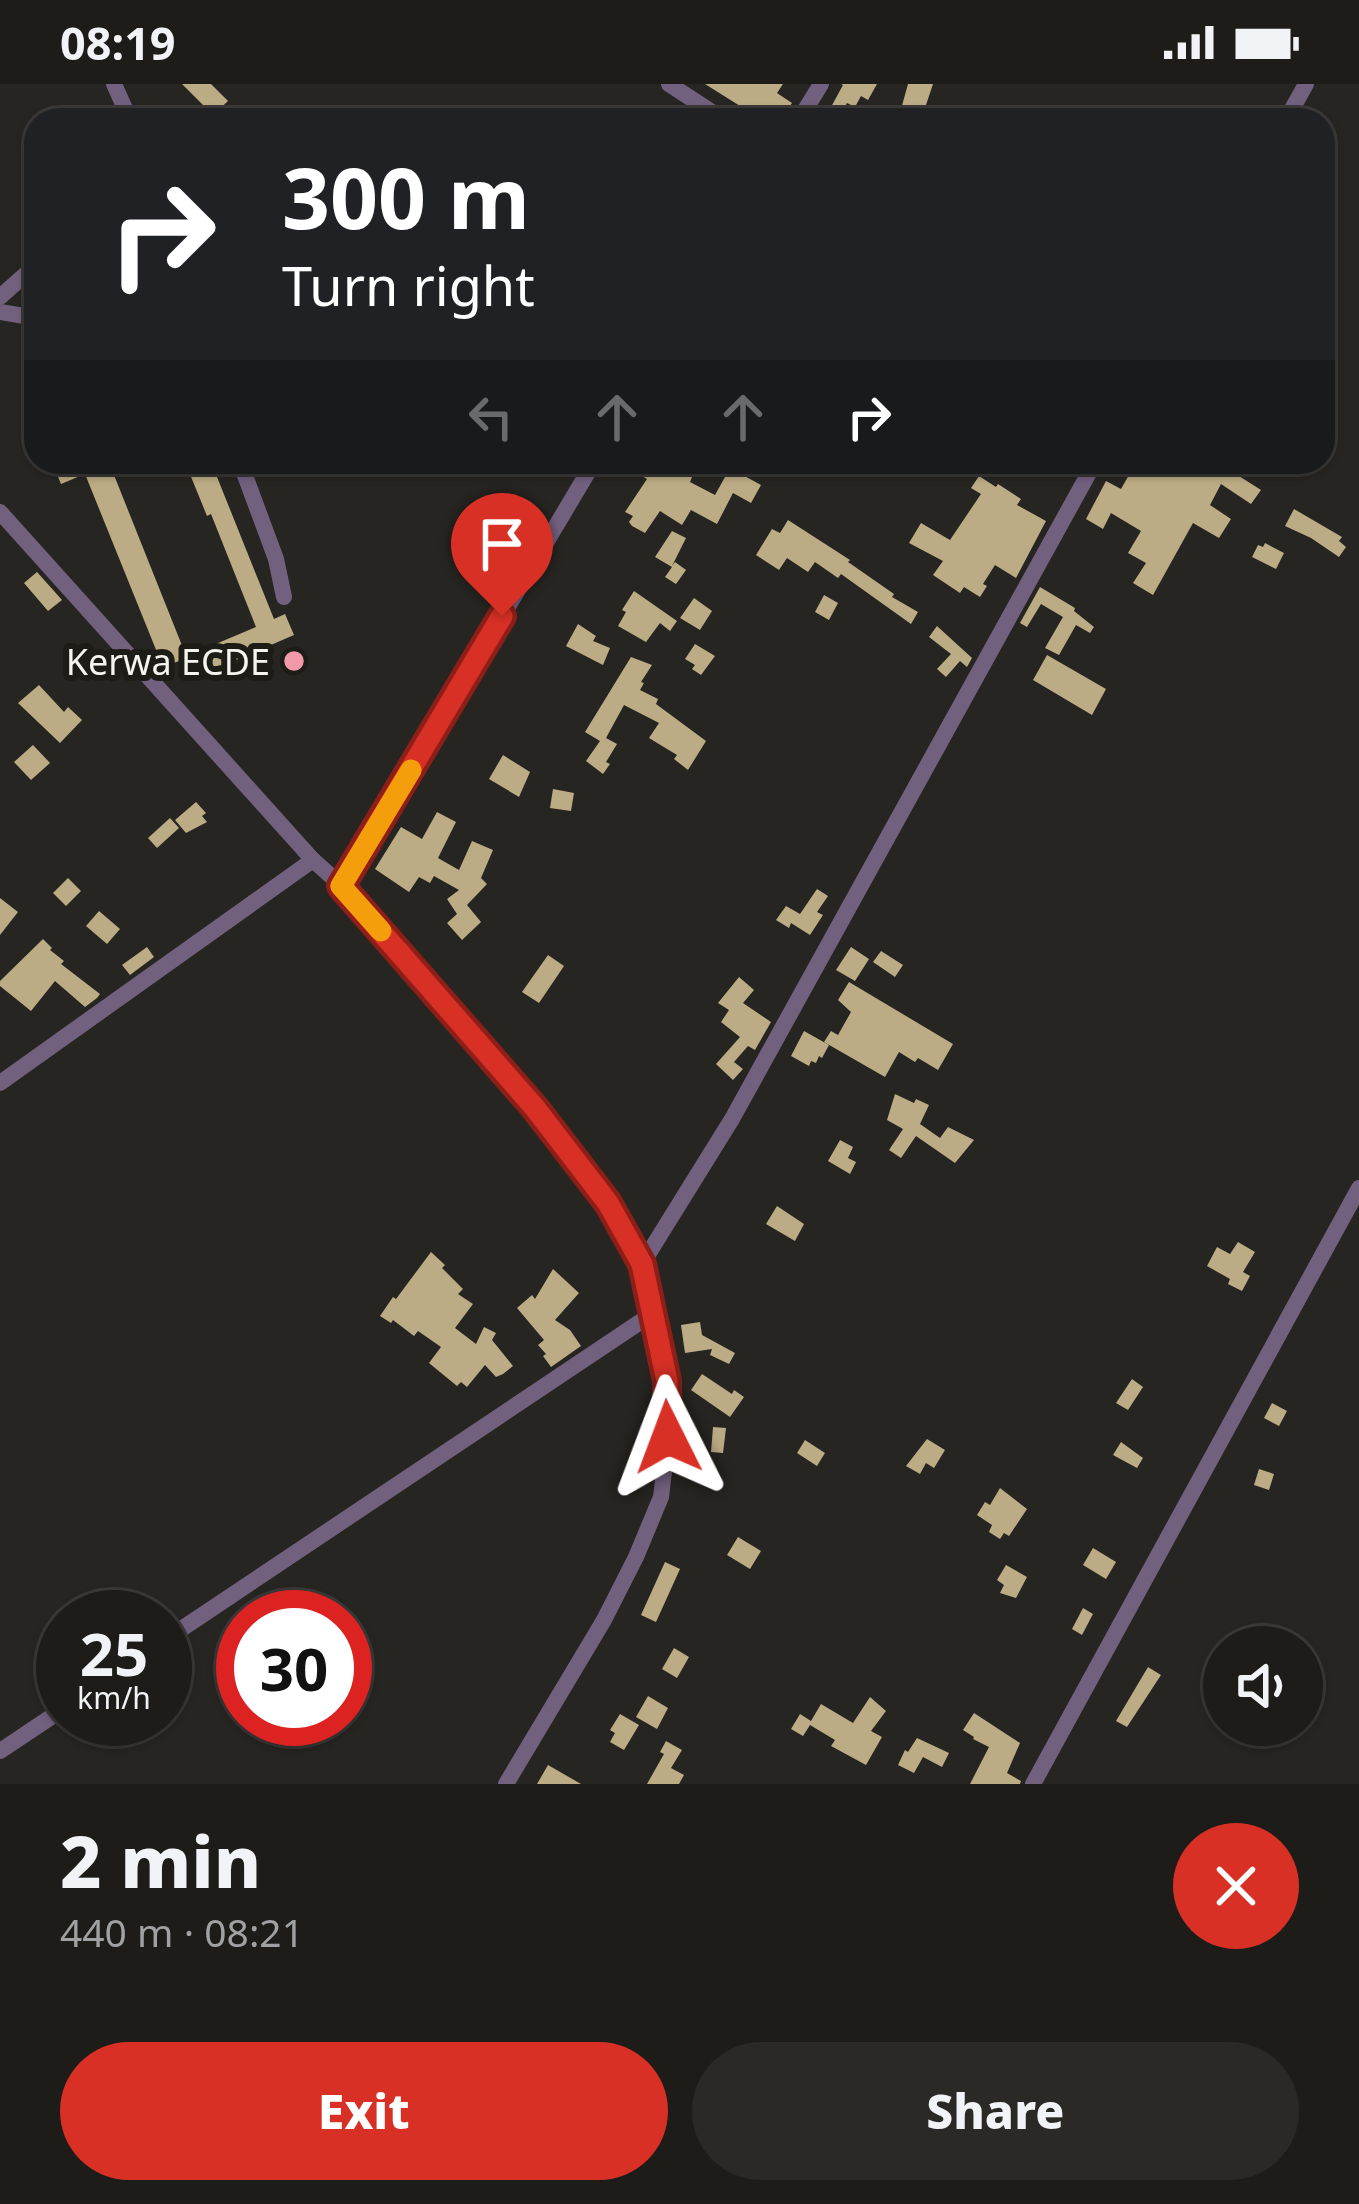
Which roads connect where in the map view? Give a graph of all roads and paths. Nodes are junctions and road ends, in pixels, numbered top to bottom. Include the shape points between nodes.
1 (669, 84) edge
2 (706, 108) edge
3 (24, 276) edge
4 (0, 297) edge
5 (244, 474) edge
6 (587, 474) edge
7 (1088, 474) edge
8 (0, 512) edge
9 (284, 597) dead end
10 (313, 860) junction
11 (341, 886) junction
12 (0, 1083) edge
13 (1359, 1188) edge
14 (642, 1264) junction
15 (652, 1314) junction
16 (192, 1622) edge
17 (36, 1726) edge
18 (0, 1751) edge
19 (506, 1784) edge
20 (1033, 1784) edge

1 - 2 street
3 - 4 street
5 - 9 street
6 - 11 street
7 - 14 street via 732,1119
8 - 10 street
10 - 11 street
10 - 12 street
11 - 14 street via 535,1108 608,1203
13 - 20 street
14 - 15 street
15 - 16 street
15 - 19 street via 667,1381 661,1497 604,1620
17 - 18 street

